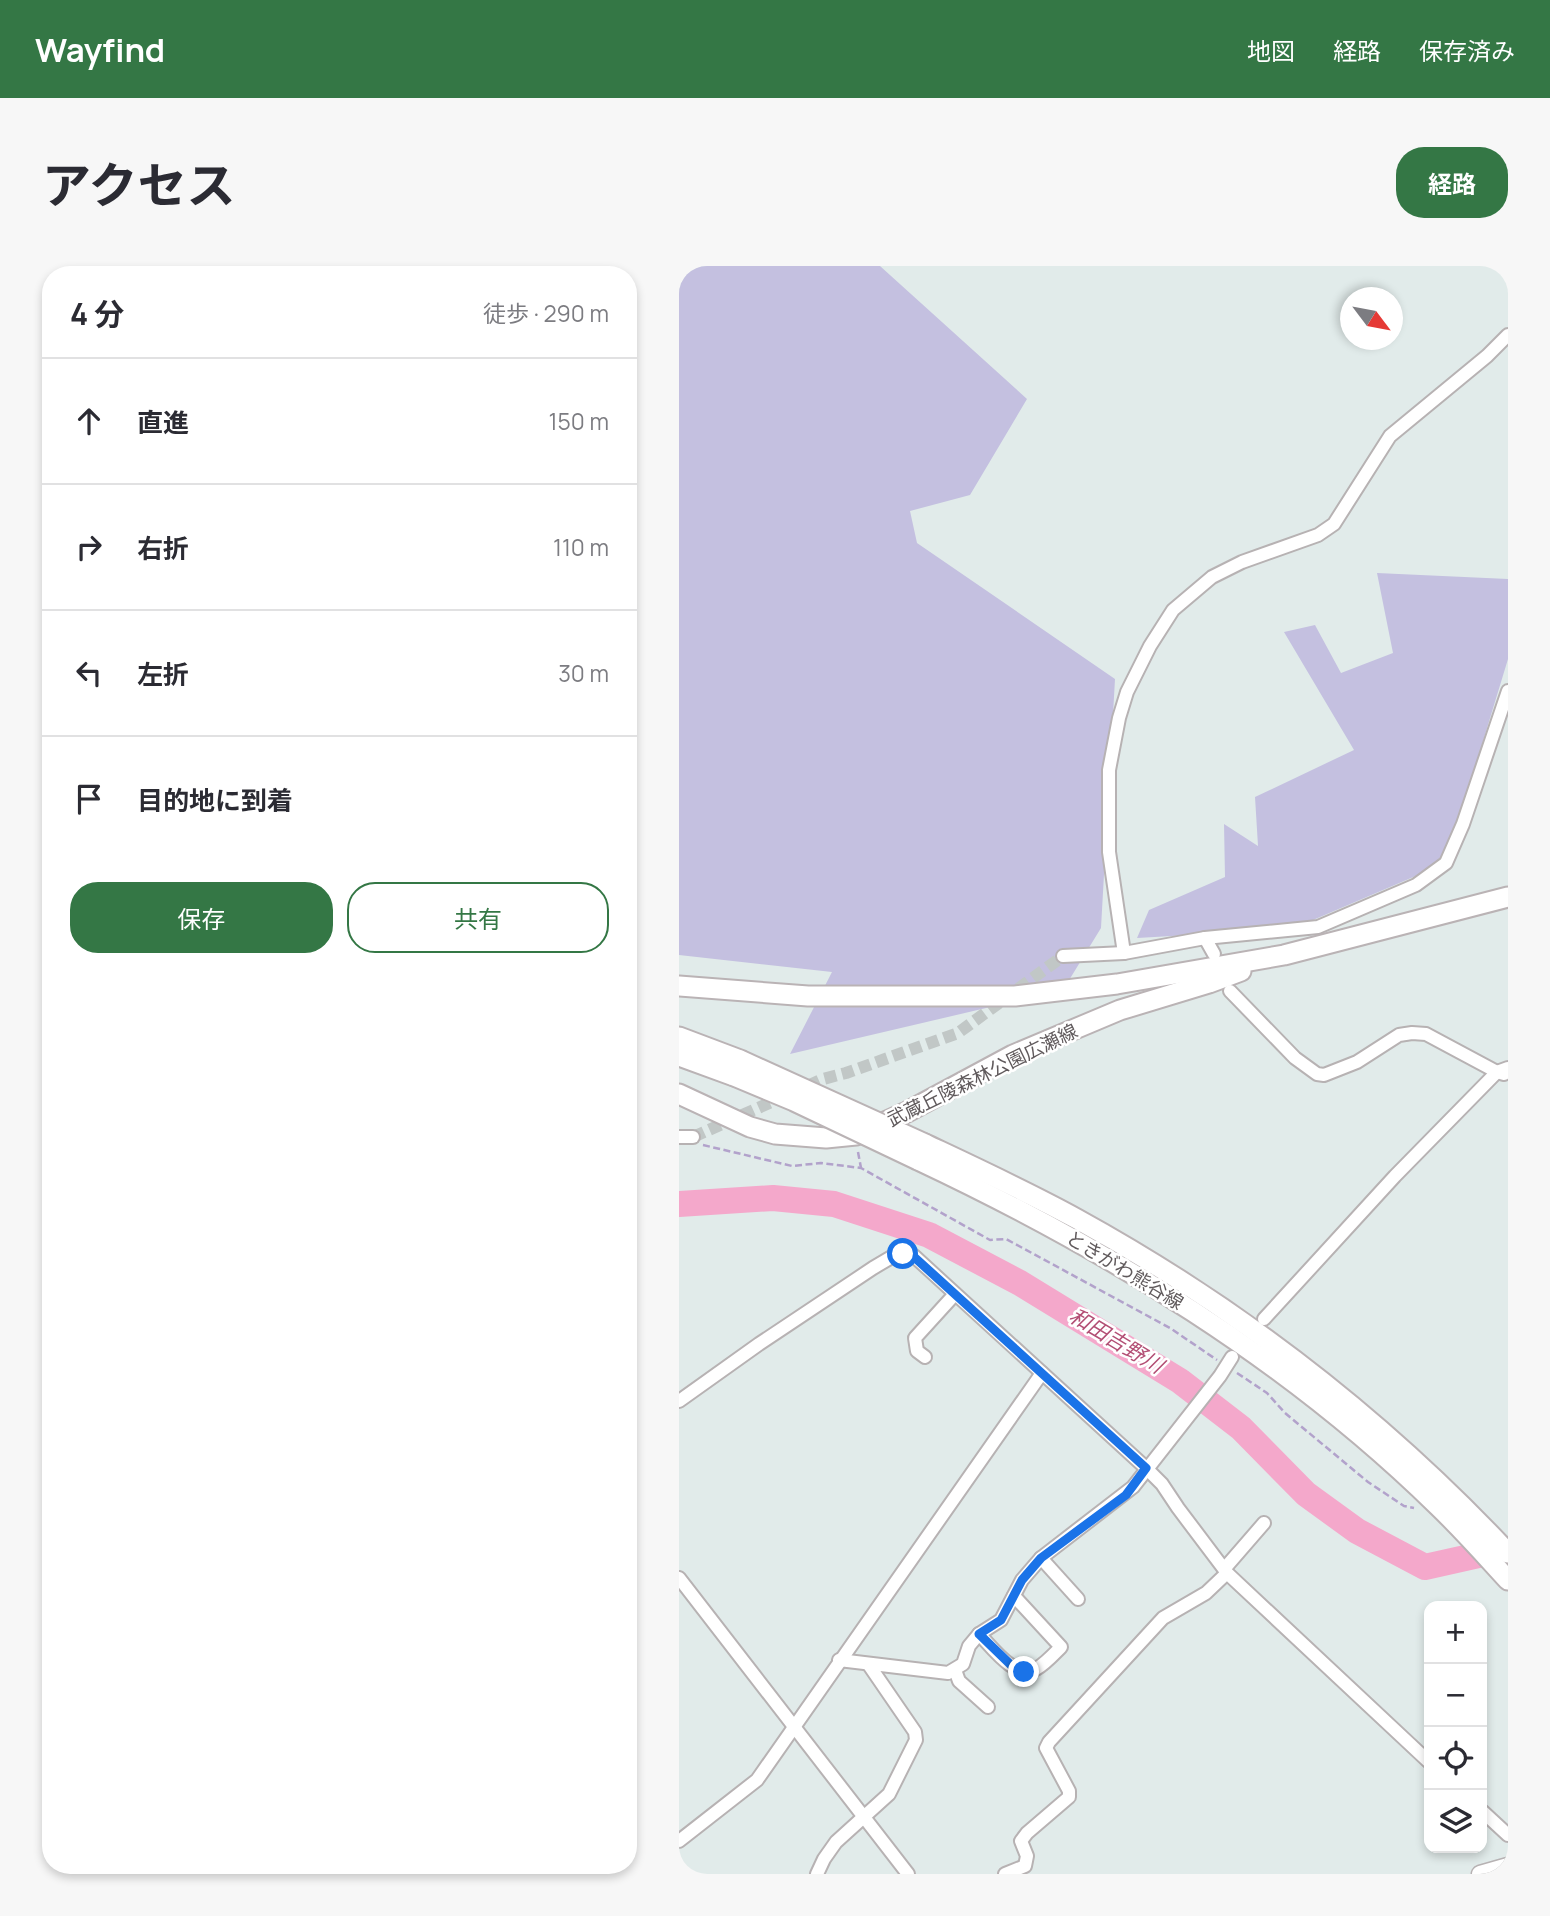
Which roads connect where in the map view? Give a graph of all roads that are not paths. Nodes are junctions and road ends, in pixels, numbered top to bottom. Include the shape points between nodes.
1 (1508, 335) edge
2 (1508, 691) edge
3 (1505, 708) edge
4 (1508, 897) edge
5 (1205, 938) junction
6 (1124, 953) junction
7 (1214, 954) dead end
8 (1284, 955) junction
9 (1063, 956) tunnel mouth
10 (679, 986) edge
11 (1230, 991) dead end
12 (679, 1037) edge
13 (679, 1056) edge
14 (737, 1068) junction
15 (1504, 1072) edge
16 (679, 1094) edge
17 (679, 1137) edge
18 (693, 1137) tunnel mouth
19 (921, 1152) junction
20 (955, 1294) junction
21 (1264, 1319) dead end
22 (925, 1357) dead end
23 (1226, 1367) road end
24 (1042, 1373) junction
25 (679, 1401) edge
26 (1146, 1468) junction
27 (1264, 1523) dead end
28 (1508, 1553) edge
29 (1041, 1558) junction
30 (1226, 1570) junction
31 (679, 1578) edge
32 (1508, 1580) edge
33 (1014, 1596) junction
34 (1078, 1599) dead end
35 (979, 1634) junction
36 (839, 1660) junction
37 (869, 1665) junction
38 (955, 1670) junction
39 (988, 1707) dead end
40 (793, 1725) junction
41 (1424, 1757) edge
42 (864, 1816) junction
43 (1487, 1816) edge
44 (1508, 1835) edge
45 (679, 1841) edge
46 (1508, 1866) edge
47 (817, 1874) edge
48 (908, 1874) edge
49 (1005, 1874) edge
50 (1480, 1874) edge

1 - 6 street via 1389,436 1334,524 1318,535 1212,577 1173,610 1150,646 1123,705 1109,769 1109,852
2 - 3 street
3 - 5 street via 1446,863 1416,885 1318,927
4 - 8 main road, 武蔵丘陵森林公園広瀬線
5 - 6 street
5 - 7 street
6 - 9 street
8 - 10 main road, 武蔵丘陵森林公園広瀬線 via 1117,984 1015,996 808,996
8 - 16 main road, 武蔵丘陵森林公園広瀬線 via 1072,1030 856,1135 775,1134
11 - 15 street via 1295,1058 1317,1074 1357,1062 1399,1035 1412,1033 1426,1034
12 - 14 main road, ときがわ熊谷線
13 - 14 main road, ときがわ熊谷線
14 - 19 main road, ときがわ熊谷線, bridge via 794,1101
15 - 21 street via 1395,1176
17 - 18 street
19 - 28 main road, ときがわ熊谷線 via 1077,1219 1195,1290 1330,1387 1451,1494
19 - 32 main road, ときがわ熊谷線 via 1129,1270 1233,1337 1376,1449
20 - 22 street via 915,1338 917,1351
20 - 24 street
20 - 25 street via 913,1256 895,1255
23 - 26 street
24 - 26 street
24 - 36 street
26 - 29 street via 1126,1495
26 - 30 street
27 - 30 street
29 - 33 street
29 - 34 street
30 - 41 street
30 - 49 street via 1206,1593 1163,1618 1049,1742 1046,1748 1069,1797 1021,1841 1027,1856 1025,1866
31 - 40 street
33 - 35 street via 1001,1620
33 - 35 street via 1061,1647 1036,1669 1024,1672
35 - 38 street
36 - 37 street
36 - 40 street
37 - 38 street
37 - 42 street via 916,1740 889,1794
38 - 39 street via 959,1681
40 - 42 street
40 - 45 street via 757,1780
42 - 47 street via 836,1842
42 - 48 street
43 - 44 street
46 - 50 street

